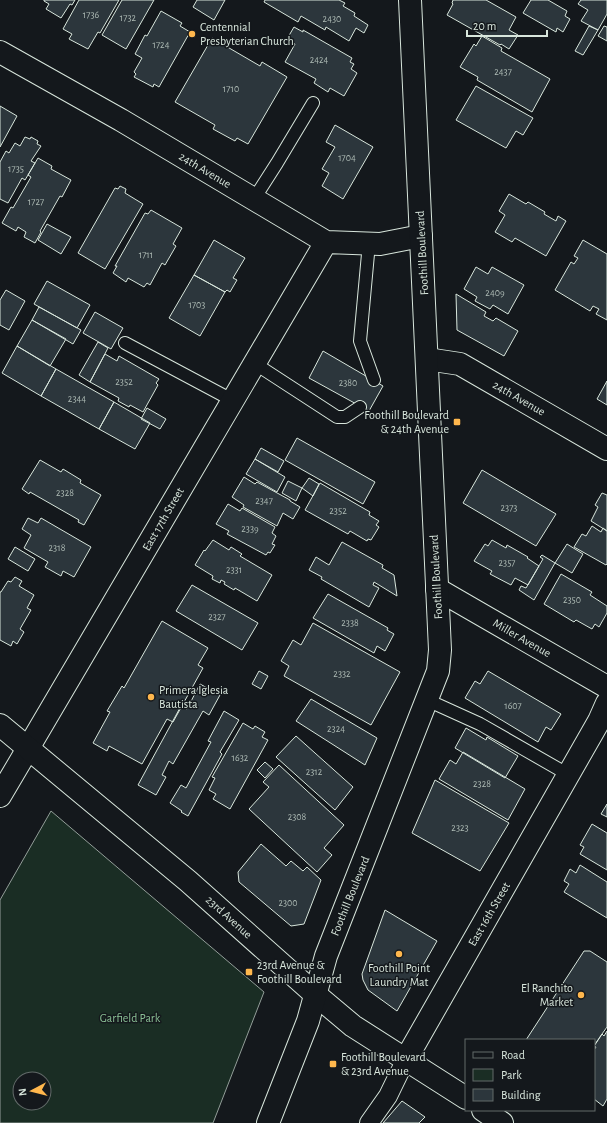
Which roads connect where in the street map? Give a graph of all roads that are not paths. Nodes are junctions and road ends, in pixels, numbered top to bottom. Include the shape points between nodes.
1 (410, 0) edge
2 (0, 52) edge
3 (313, 103) dead end
4 (254, 199) junction
5 (421, 236) junction
6 (326, 242) junction
7 (370, 244) junction
8 (125, 343) dead end
9 (427, 359) junction
10 (254, 363) junction
11 (374, 380) dead end
12 (232, 400) junction
13 (360, 407) dead end
14 (607, 449) edge
15 (437, 589) junction
16 (607, 687) edge
17 (427, 700) junction
18 (607, 703) edge
19 (0, 725) edge
20 (27, 748) junction
21 (568, 775) junction
22 (0, 796) edge
23 (316, 995) junction
24 (406, 1059) junction
25 (465, 1097) edge
26 (484, 1111) edge
27 (268, 1123) edge
28 (369, 1123) edge
29 (502, 1123) edge

1 - 5 street, Foothill Boulevard
2 - 4 street, 24th Avenue
3 - 4 lane
4 - 6 street, 24th Avenue
5 - 7 street, 24th Avenue
5 - 9 street, Foothill Boulevard
6 - 7 street, 24th Avenue
6 - 10 street, East 17th Street
7 - 11 lane via 360,341
8 - 12 lane
9 - 14 street, 24th Avenue via 460,364
9 - 15 street, Foothill Boulevard
10 - 12 street, East 17th Street
10 - 13 lane via 337,417 346,417
12 - 20 street, East 17th Street
15 - 16 street, Miller Avenue
15 - 17 street, Foothill Boulevard via 440,650 438,671
17 - 21 lane via 480,724
17 - 23 street, Foothill Boulevard via 326,956
18 - 21 street, East 16th Street
19 - 20 street, 23rd Avenue
20 - 22 street, East 17th Street
20 - 23 street, 23rd Avenue via 188,881
21 - 24 street, East 16th Street
23 - 24 street, 23rd Avenue via 353,1026
23 - 27 street, Foothill Boulevard
24 - 25 street, 23rd Avenue
24 - 28 street, East 16th Street via 388,1096
26 - 29 street

